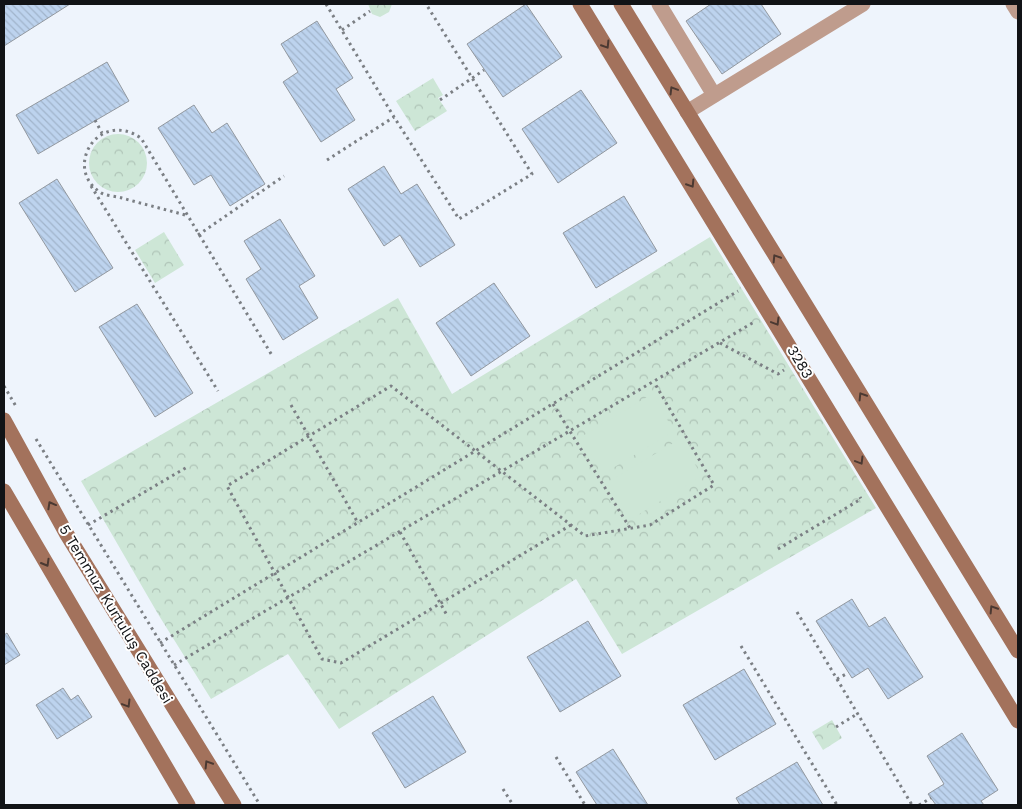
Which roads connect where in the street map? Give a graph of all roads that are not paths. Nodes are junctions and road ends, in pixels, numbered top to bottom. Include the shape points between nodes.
1 (580, 4) edge
2 (621, 4) edge
3 (659, 4) edge
4 (864, 4) edge
5 (1013, 4) edge
6 (1018, 12) edge
7 (714, 95) junction
8 (687, 112) junction
9 (4, 420) edge
10 (4, 490) edge
11 (1018, 651) edge
12 (1018, 721) edge
13 (188, 805) edge
14 (234, 805) edge

1 -> 12 street, 3283
8 -> 2 street
3 - 7 street
4 - 7 street
5 - 6 street
7 - 8 street
11 -> 8 street
14 -> 9 street, 5 Temmuz Kurtuluş Caddesi via 66,534
10 -> 13 street

